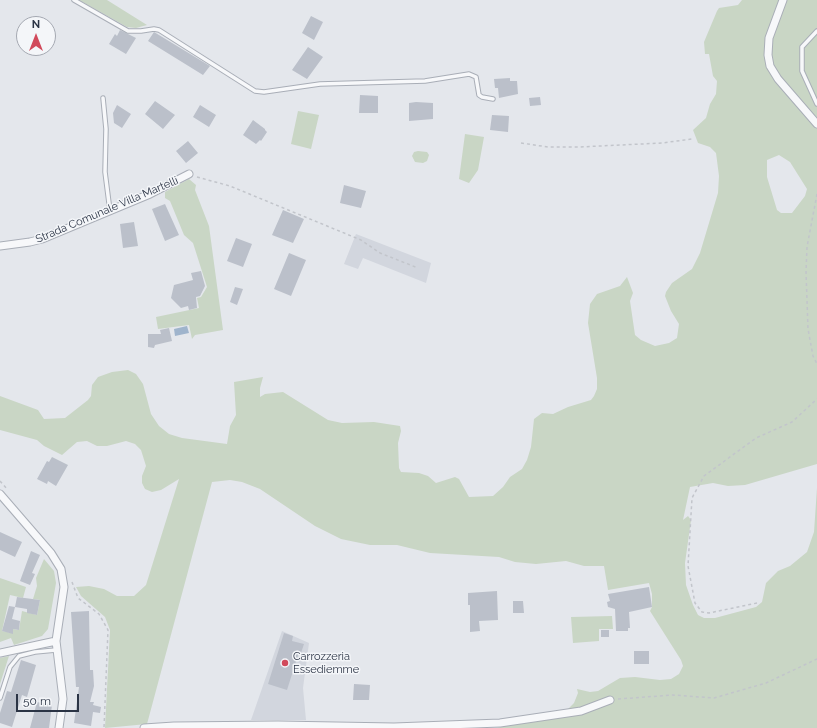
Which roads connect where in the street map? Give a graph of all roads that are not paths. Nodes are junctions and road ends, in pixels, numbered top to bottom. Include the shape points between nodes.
1 (74, 0) edge
2 (783, 0) edge
3 (817, 31) edge
4 (103, 98) dead end
5 (493, 99) dead end
6 (817, 104) edge
7 (817, 124) edge
8 (189, 174) dead end
9 (110, 211) junction
10 (0, 246) edge
11 (0, 494) edge
12 (56, 641) junction
13 (56, 650) junction
14 (0, 653) edge
15 (0, 698) edge
16 (610, 700) road end
17 (59, 728) edge
18 (144, 728) edge

1 - 5 lane via 128,31 141,32 154,28 159,30 256,91 320,84 425,81 469,74 476,77 479,94
2 - 7 street via 770,38 770,66
3 - 6 lane via 802,47 802,71
4 - 9 lane via 106,129 105,172
8 - 9 street, Strada Comunale Villa Martelli via 166,187
9 - 10 street, Strada Comunale Villa Martelli via 42,239
11 - 12 street via 51,552 61,569 64,587
12 - 13 street
12 - 14 street
13 - 15 lane via 18,656 10,667
13 - 17 street via 63,699
16 - 18 street via 581,711 500,723 394,727 271,725

